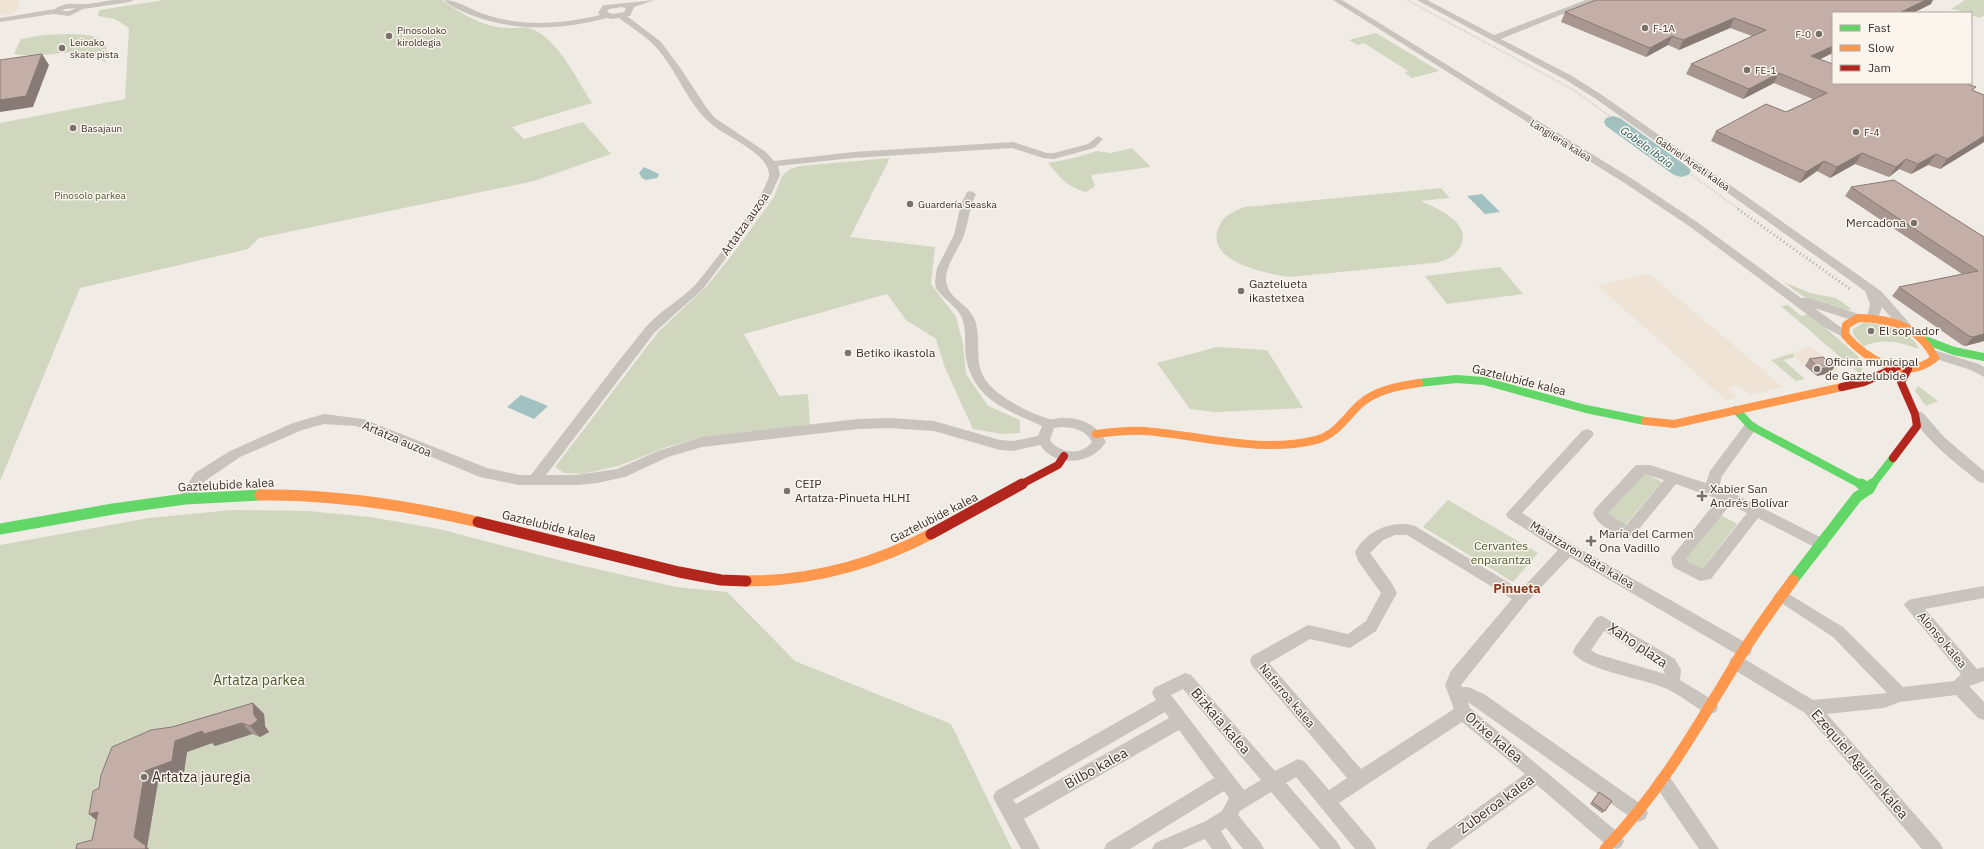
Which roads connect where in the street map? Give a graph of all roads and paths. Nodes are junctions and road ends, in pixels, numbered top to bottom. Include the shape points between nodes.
1 (130, 0) edge
2 (448, 0) edge
3 (600, 0) edge
4 (651, 0) edge
5 (1337, 0) edge
6 (1421, 0) edge
7 (1592, 0) edge
8 (71, 3) edge
9 (609, 6) junction
10 (629, 6) junction
11 (81, 8) junction
12 (56, 11) junction
13 (605, 16) junction
14 (622, 16) junction
15 (0, 20) edge
16 (1495, 38) junction
17 (1098, 139) dead end
18 (772, 164) junction
19 (971, 194) dead end
20 (1779, 287) junction
21 (1866, 287) junction
22 (1858, 318) junction
23 (1873, 318) junction
24 (1906, 327) junction
25 (1843, 333) junction
26 (1925, 340) junction
27 (1866, 356) junction
28 (1984, 357) edge
29 (1935, 361) junction
30 (1984, 361) edge
31 (1960, 362) junction
32 (1897, 367) junction
33 (1908, 369) junction
34 (1984, 372) edge
35 (1864, 382) junction
36 (1736, 410) junction
37 (1918, 416) junction
38 (1048, 424) junction
39 (1751, 426) junction
40 (1096, 434) junction
41 (1587, 434) dead end
42 (1043, 440) junction
43 (1064, 456) junction
44 (1674, 477) junction
45 (1984, 478) edge
46 (535, 479) junction
47 (1712, 489) junction
48 (1869, 489) junction
49 (1728, 497) junction
50 (185, 499) junction
51 (1756, 511) junction
52 (0, 529) edge
53 (1821, 544) junction
54 (1568, 549) junction
55 (1984, 592) edge
56 (1782, 596) junction
57 (1522, 598) junction
58 (1741, 657) junction
59 (1978, 675) edge
60 (1672, 683) junction
61 (1959, 687) junction
62 (1457, 694) junction
63 (1900, 695) junction
64 (1166, 703) junction
65 (1710, 707) junction
66 (1812, 708) junction
67 (1463, 712) junction
68 (1984, 714) edge
69 (1180, 721) junction
70 (1538, 774) junction
71 (1226, 780) junction
72 (1359, 780) junction
73 (1274, 782) junction
74 (1663, 782) junction
75 (1242, 801) junction
76 (1327, 801) junction
77 (1639, 813) junction
78 (1013, 815) junction
79 (1228, 816) junction
80 (1209, 829) junction
81 (1610, 845) edge
82 (1031, 849) edge
83 (1113, 849) edge
84 (1161, 849) edge
85 (1224, 849) edge
86 (1255, 849) edge
87 (1332, 849) edge
88 (1367, 849) edge
89 (1435, 849) edge
90 (1710, 849) edge
91 (1934, 849) edge

1 - 11 street
2 - 13 street via 472,13 515,23 566,24
3 - 9 street
4 - 10 street
5 - 20 street, Langileria kalea via 1635,186 1693,224
6 - 16 street, Gabriel Aresti kalea
7 - 16 street
8 - 11 street
8 - 12 street
9 - 10 street
9 - 13 street via 601,11
10 - 14 street via 630,12
11 - 12 street via 67,14
12 - 15 street
13 - 14 street
14 - 18 street via 658,44 712,120 752,145
16 - 21 street, Gabriel Aresti kalea via 1599,97
17 - 18 street via 1092,146 1054,156 1046,156 1013,145 853,155
18 - 46 street, Artatza auzoa via 774,175 771,186 762,203 728,249 699,287 651,329
19 - 38 street via 966,202 960,234 943,268 940,282 942,288 968,318 972,356 978,379 988,391 1011,406
20 - 22 street, Langileria kalea via 1813,304
20 - 25 street, Langileria kalea
21 - 23 street via 1876,302 1877,311
21 - 24 street, Gabriel Aresti kalea via 1892,310
22 - 23 street
22 - 25 street via 1846,323
23 - 24 street
24 - 26 street
25 - 27 street via 1849,342
26 - 28 street via 1954,351
26 - 29 street via 1933,349
27 - 32 street
27 - 35 street via 1871,365 1870,374
28 - 31 street
29 - 31 street
29 - 33 street via 1917,369
29 - 34 street
30 - 34 street
31 - 34 street
32 - 33 street
32 - 35 street, Gaztelubide kalea
33 - 37 street via 1901,382
35 - 36 street, Gaztelubide kalea
36 - 39 street
36 - 40 street, Gaztelubide kalea via 1674,424 1646,423 1605,415 1494,384 1469,379 1452,379 1414,384 1368,398 1329,435 1288,444 1143,431
37 - 45 street via 1932,434
37 - 48 street via 1917,426
38 - 40 street via 1082,424
38 - 42 street
39 - 47 street via 1715,475
39 - 48 street
40 - 43 street via 1099,442 1095,448 1082,455
41 - 54 street, Maiatzaren Bata kalea via 1513,514
42 - 43 street via 1052,452
42 - 46 street, Artatza auzoa via 1013,446 1000,445 934,426 858,424 702,442 663,454 620,473 597,478
43 - 50 street, Gaztelubide kalea via 1052,468 906,548 852,567 806,577 754,581 721,580 679,572 428,510 360,500 292,495
44 - 44 street via 1660,474 1650,468 1641,469 1600,513 1601,516 1624,531 1629,531
44 - 47 street
46 - 50 street, Artatza auzoa via 518,480 485,474 358,422 324,419 298,426 214,466 200,477
47 - 49 street
48 - 53 street via 1857,496
49 - 51 street
49 - 51 street via 1678,558 1678,563 1700,575 1706,575
50 - 52 street, Gaztelubide kalea
51 - 53 street
53 - 56 street
54 - 57 street
54 - 58 street, Maiatzaren Bata kalea
55 - 59 street, Alonso kalea via 1912,605
56 - 58 street
56 - 63 street via 1838,632
57 - 62 street via 1457,676 1453,685
57 - 72 street, Nafarroa kalea via 1410,530 1389,529 1362,552 1389,593 1371,626 1350,642 1308,632 1258,661
58 - 65 street
58 - 66 street, Ezequiel Aguirre kalea
59 - 61 street via 1964,680
60 - 60 street, Xaho plaza via 1673,670 1669,664 1602,622 1581,652 1593,660
60 - 65 street, Xaho plaza
61 - 63 street
61 - 68 street
62 - 67 street, Orixe kalea
62 - 77 street, Orixe kalea via 1468,694 1478,699
63 - 66 street via 1884,701
64 - 69 street
64 - 73 street, Bizkaia kalea via 1160,693 1184,680
64 - 78 street, Bilbo kalea via 1002,797
65 - 74 street
66 - 91 street, Ezequiel Aguirre kalea
67 - 70 street, Orixe kalea
67 - 72 street
69 - 71 street
69 - 78 street, Bilbo kalea
70 - 81 street, Orixe kalea
70 - 89 street, Zuberoa kalea
71 - 75 street
71 - 83 street
72 - 76 street
73 - 75 street
73 - 76 street via 1298,767
73 - 87 street, Bizkaia kalea
74 - 77 street
74 - 90 street
75 - 79 street via 1234,805
76 - 88 street
77 - 81 street
78 - 82 street
79 - 80 street
79 - 86 street
80 - 84 street
80 - 85 street

